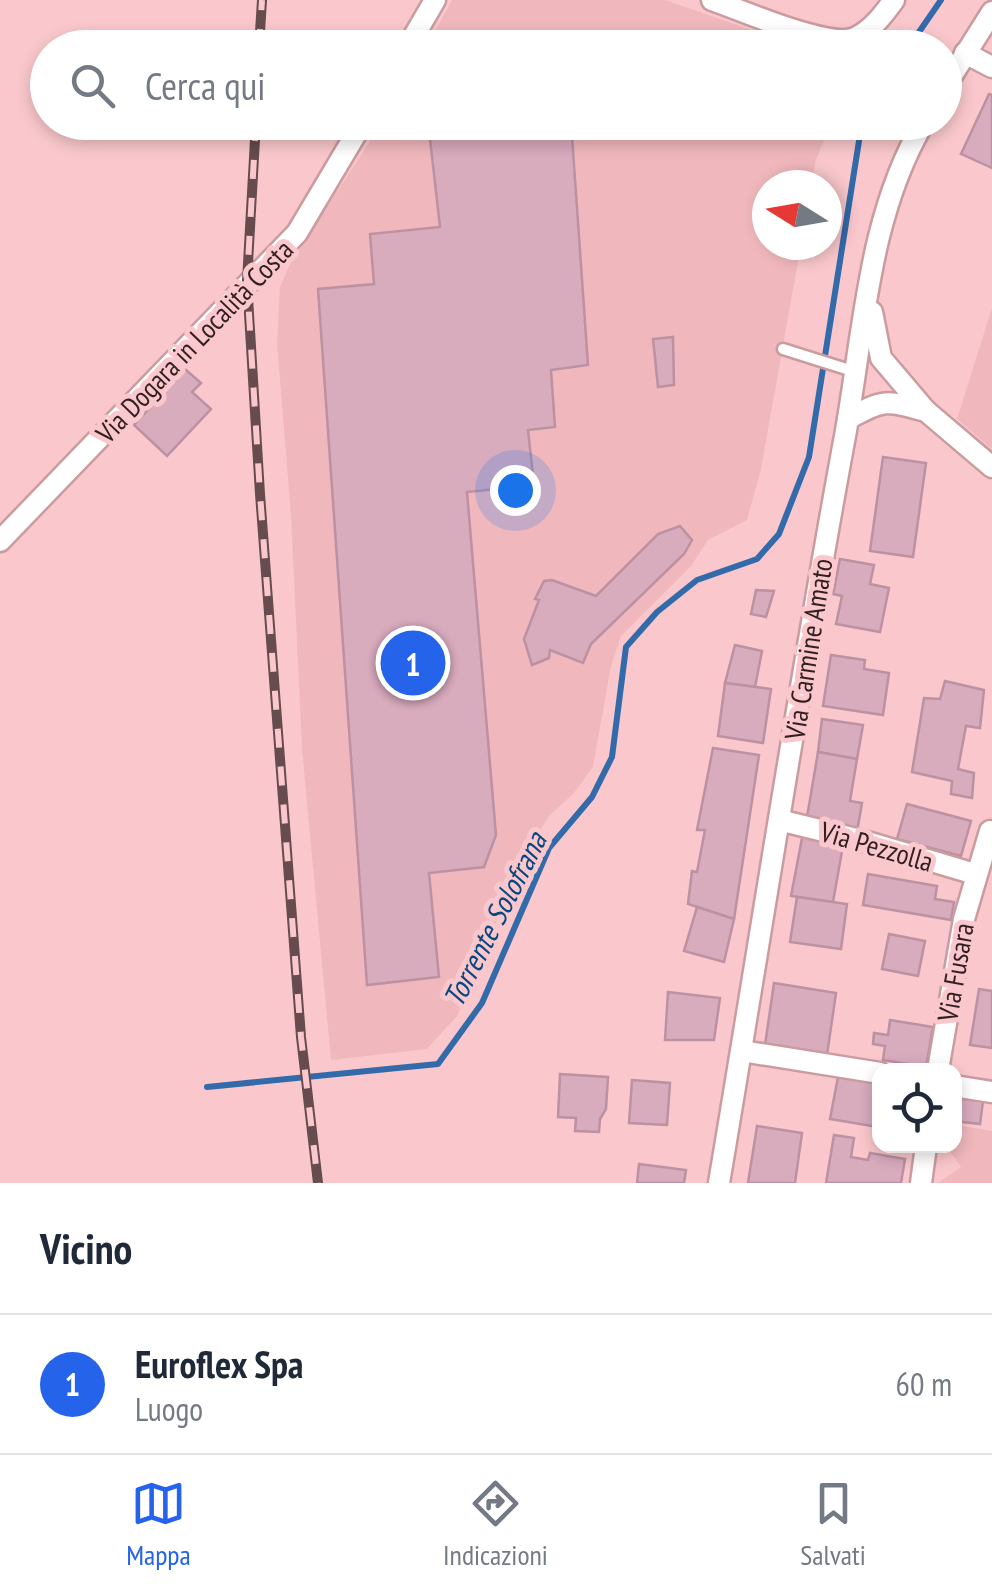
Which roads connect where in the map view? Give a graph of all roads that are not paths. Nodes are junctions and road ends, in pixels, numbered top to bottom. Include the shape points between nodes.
1 (434, 0) edge
2 (712, 0) edge
3 (894, 0) edge
4 (992, 12) edge
5 (417, 30) edge
6 (796, 30) edge
7 (866, 30) edge
8 (965, 54) junction
9 (962, 59) edge
10 (992, 67) edge
11 (352, 140) edge
12 (913, 140) edge
13 (869, 297) junction
14 (784, 348) dead end
15 (881, 358) junction
16 (857, 372) junction
17 (877, 403) junction
18 (926, 411) junction
19 (848, 419) junction
20 (992, 467) edge
21 (0, 541) edge
22 (779, 820) junction
23 (990, 831) edge
24 (975, 874) junction
25 (742, 1050) junction
26 (939, 1063) edge
27 (872, 1072) edge
28 (962, 1087) edge
29 (992, 1092) edge
30 (925, 1153) edge
31 (719, 1183) edge
32 (921, 1183) edge

1 - 5 street
2 - 6 street
3 - 7 street
4 - 8 street
8 - 9 street
8 - 10 street
11 - 21 street, Via Dogara in Località Costa via 297,233
12 - 13 street, Via Carmine Amato via 884,210
13 - 15 street
13 - 16 street, Via Carmine Amato
14 - 16 lane
15 - 16 street
15 - 18 street
16 - 17 street
16 - 19 street, Via Carmine Amato
17 - 18 street
17 - 19 street
18 - 20 street
19 - 22 street, Via Carmine Amato
22 - 24 street, Via Pezzolla
22 - 25 street, Via Carmine Amato
23 - 24 street, Via Fusara
24 - 26 street, Via Fusara
25 - 27 street
25 - 31 street, Via Carmine Amato
28 - 29 street
30 - 32 street

